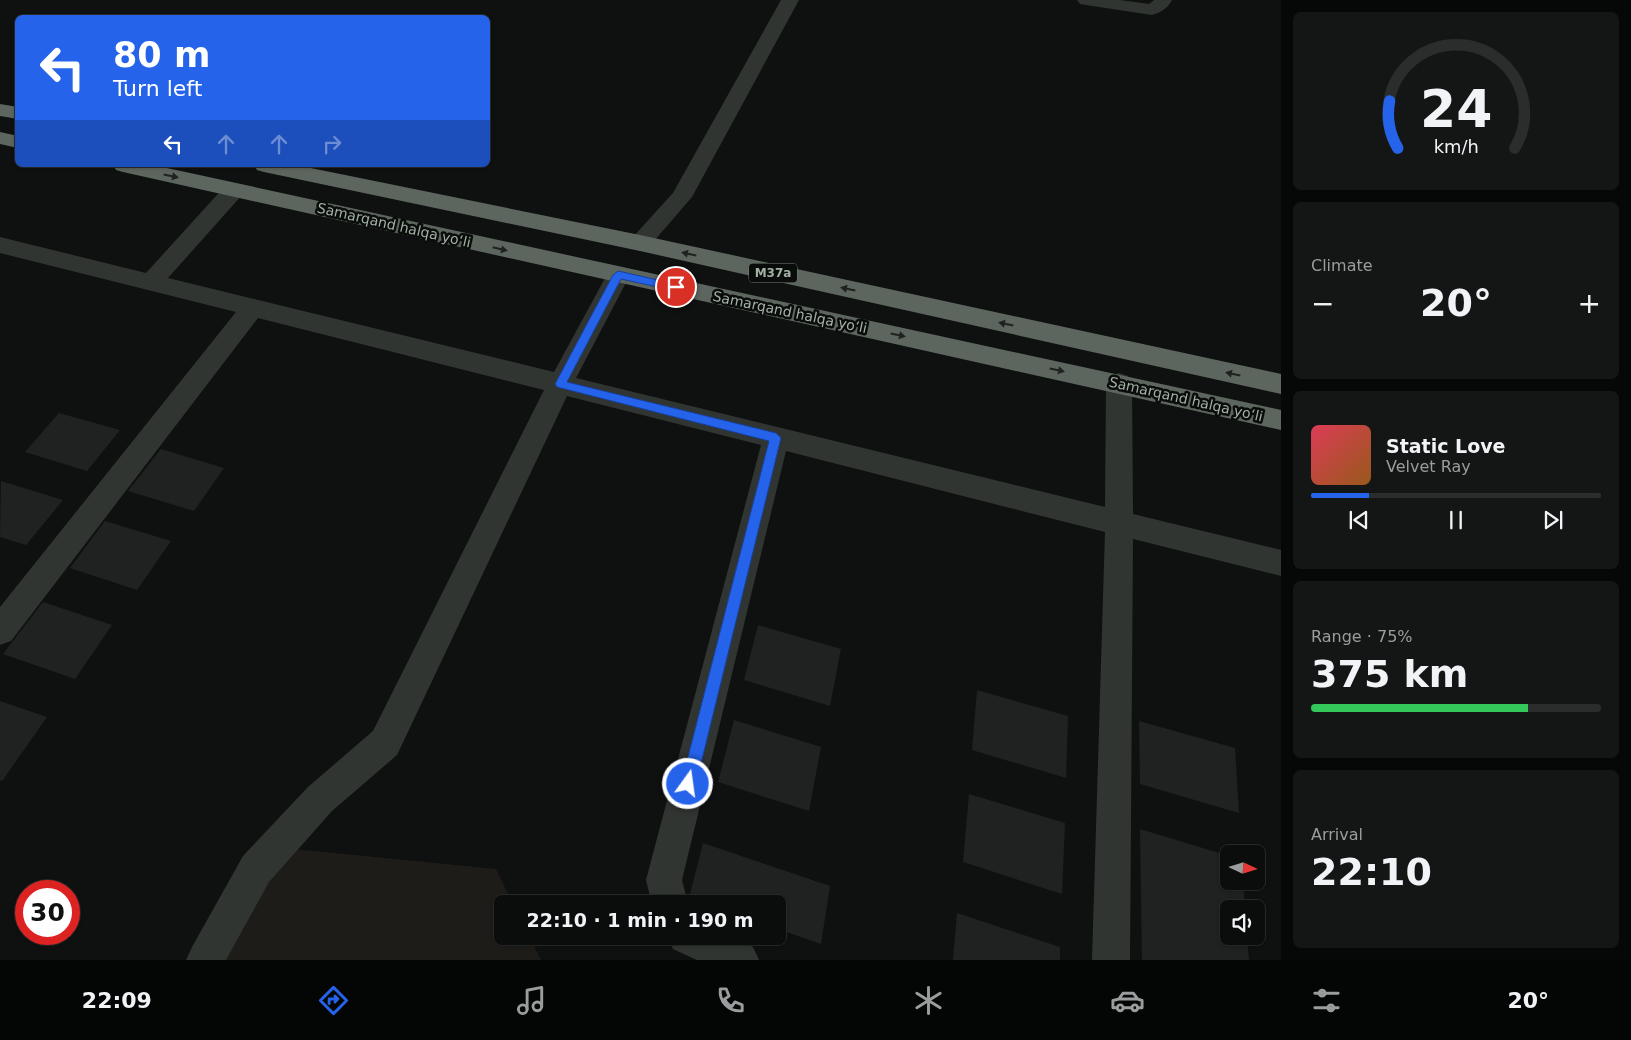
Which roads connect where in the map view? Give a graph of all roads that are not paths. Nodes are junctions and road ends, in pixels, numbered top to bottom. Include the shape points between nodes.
1 (790, 0) edge
2 (1086, 0) edge
3 (1163, 0) edge
4 (0, 110) edge
5 (15, 112) edge
6 (0, 138) edge
7 (15, 141) edge
8 (132, 167) edge
9 (274, 167) edge
10 (234, 190) junction
11 (640, 243) junction
12 (9, 247) edge
13 (0, 268) edge
14 (618, 275) junction
15 (150, 282) junction
16 (253, 308) junction
17 (1119, 383) junction
18 (560, 384) junction
19 (1281, 384) edge
20 (1281, 420) edge
21 (776, 438) junction
22 (1119, 523) junction
23 (1281, 563) edge
24 (0, 631) edge
25 (668, 895) edge
26 (706, 945) edge
27 (205, 960) edge
28 (740, 960) edge
29 (1111, 960) edge

1 - 11 street via 681,197
2 - 3 street via 1152,10
4 - 5 highway
6 - 7 highway
8 -> 10 highway, Samarqand halqa yoʻli / M37a
9 - 11 highway, M37a
10 -> 14 highway, Samarqand halqa yoʻli / M37a
10 - 15 street
19 -> 11 highway, M37a
12 - 13 street
12 - 15 street
14 -> 17 highway, Samarqand halqa yoʻli / M37a
14 - 18 street
15 - 16 street
16 - 18 street
16 - 24 street
17 - 20 highway, Samarqand halqa yoʻli / M37a
17 - 22 street
18 - 21 street
18 - 27 street via 385,743 320,799 256,869
21 - 22 street
21 - 25 street via 664,880
22 - 23 street
22 - 29 street
26 - 28 street

